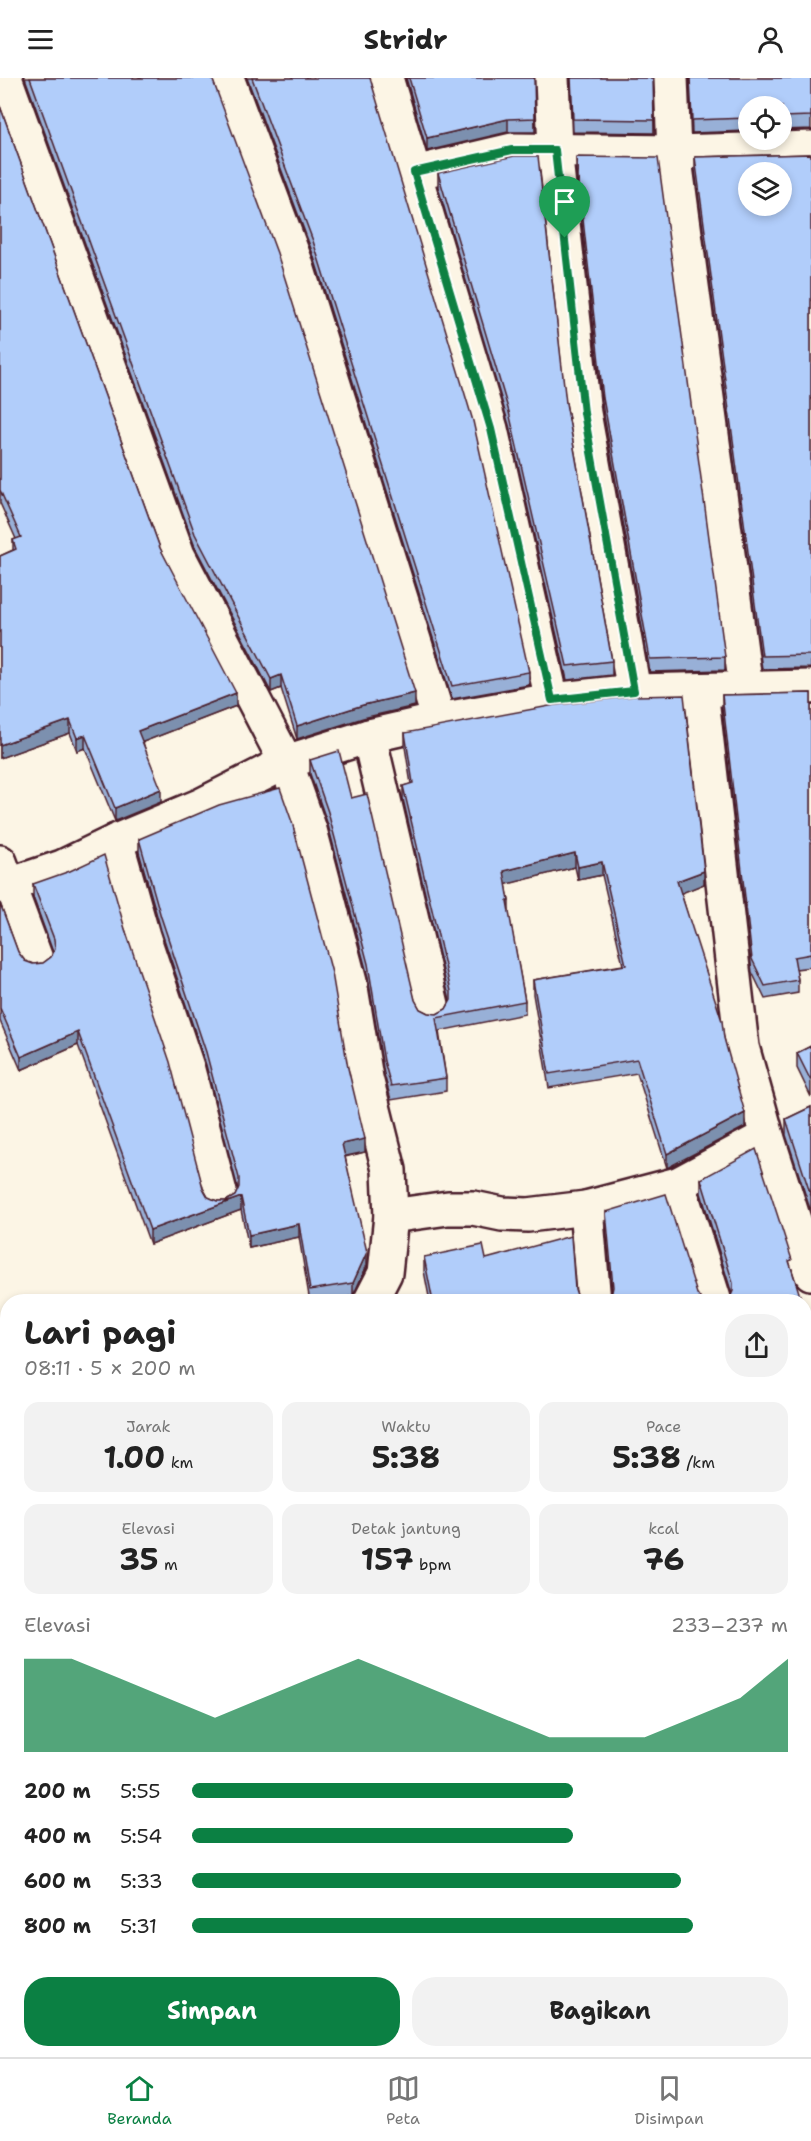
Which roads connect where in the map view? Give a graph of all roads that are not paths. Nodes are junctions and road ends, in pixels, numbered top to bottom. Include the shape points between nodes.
1 (5, 78) edge
2 (227, 78) edge
3 (386, 78) edge
4 (552, 78) edge
5 (671, 78) edge
6 (811, 148) edge
7 (555, 150) junction
8 (674, 152) junction
9 (414, 172) junction
10 (811, 687) edge
11 (746, 688) junction
12 (700, 690) junction
13 (634, 691) junction
14 (552, 700) junction
15 (439, 720) junction
16 (369, 736) junction
17 (286, 762) junction
18 (116, 841) junction
19 (4, 874) edge
20 (36, 959) dead end
21 (433, 1009) dead end
22 (767, 1136) junction
23 (678, 1184) junction
24 (221, 1196) dead end
25 (586, 1208) junction
26 (391, 1216) junction
27 (811, 1273) edge
28 (374, 1294) edge
29 (593, 1294) edge
30 (712, 1294) edge

1 - 17 street via 178,555
2 - 15 street via 295,260
3 - 9 street
4 - 7 street
5 - 8 street
6 - 8 street
7 - 8 street
7 - 9 street via 512,150
7 - 13 street via 584,413
8 - 11 street
9 - 14 street via 491,429
10 - 11 street
11 - 12 street
12 - 13 street
12 - 22 street via 742,1047
13 - 14 street
14 - 15 street
15 - 16 street
16 - 17 street
16 - 21 street
17 - 18 street via 202,805
17 - 26 street via 310,830 350,982 366,1078 389,1170
18 - 19 street via 62,867
18 - 24 street via 188,1070
19 - 20 street
22 - 23 street
22 - 27 street
23 - 25 street
23 - 30 street
25 - 26 street via 528,1215 448,1208
25 - 29 street
26 - 28 street via 385,1273

